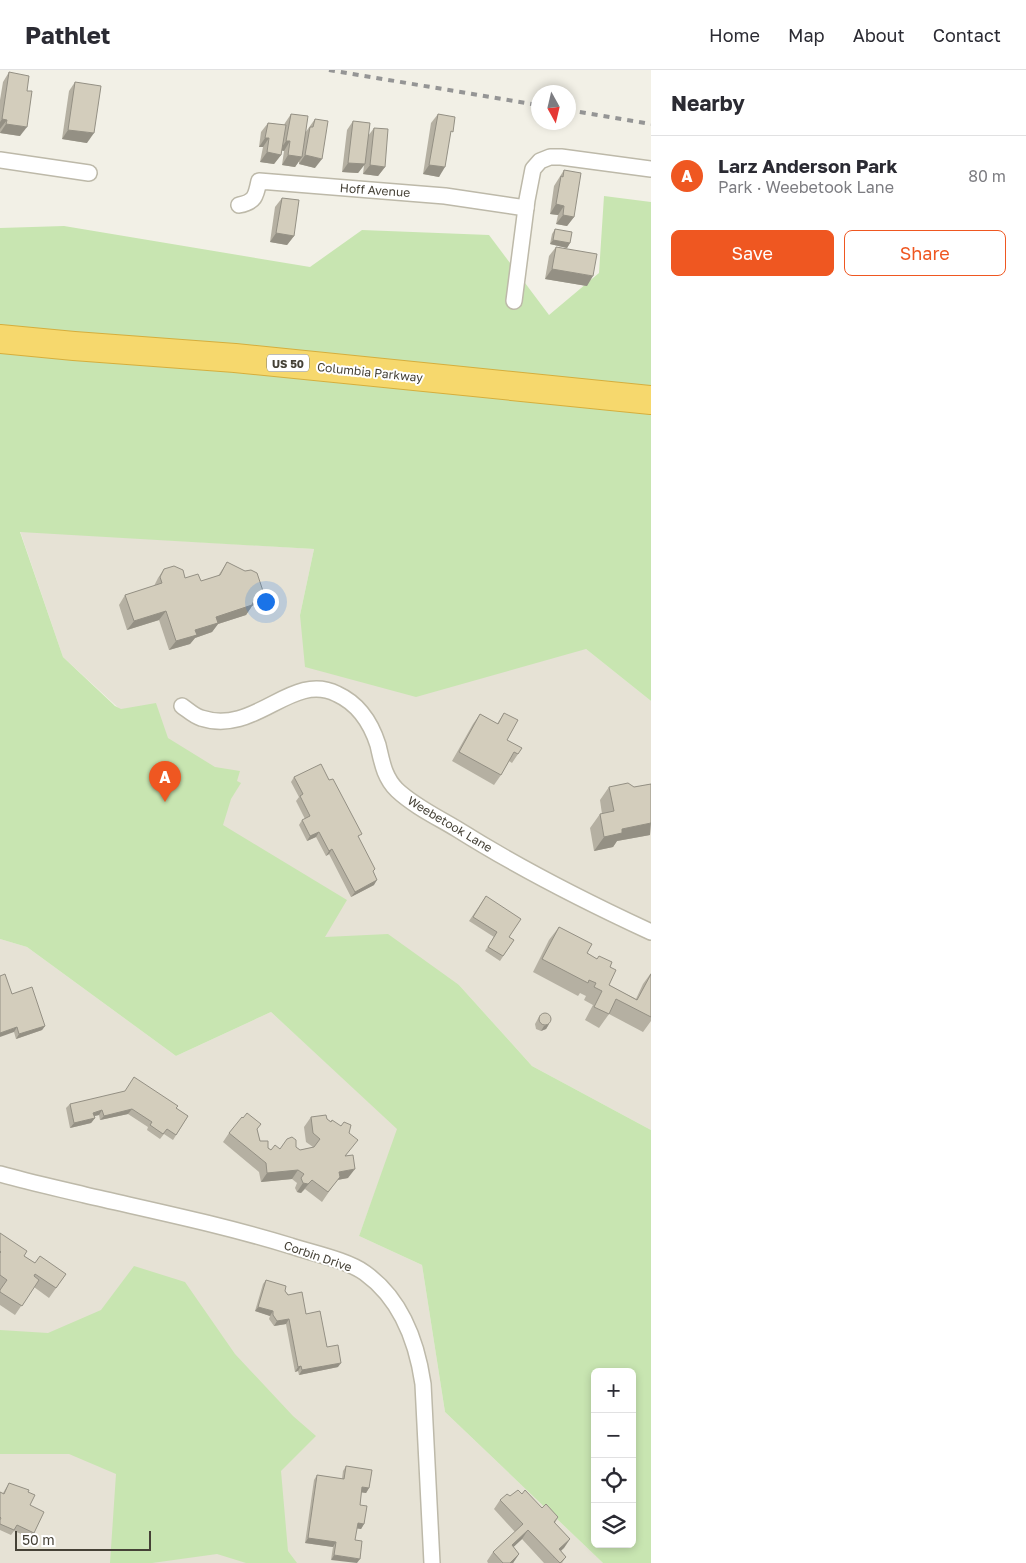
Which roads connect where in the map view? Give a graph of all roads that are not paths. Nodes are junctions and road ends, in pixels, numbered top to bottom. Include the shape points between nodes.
1 (0, 160) edge
2 (651, 169) edge
3 (89, 173) dead end
4 (527, 204) junction
5 (239, 205) dead end
6 (514, 301) dead end
7 (0, 339) edge
8 (651, 400) edge
9 (182, 706) dead end
10 (651, 932) edge
11 (0, 1174) edge
12 (432, 1563) edge

1 - 3 street
2 - 4 street via 550,157 533,169
4 - 5 street, Hoff Avenue via 259,181 256,196
4 - 6 street
7 - 8 highway, Columbia Parkway / US 50 via 235,358
9 - 10 street, Weebetook Lane via 199,717 233,721 305,689 316,688 338,694 355,705 368,722 387,778 406,798 546,880
11 - 12 street, Corbin Drive via 241,1231 338,1260 365,1272 399,1311 419,1359

